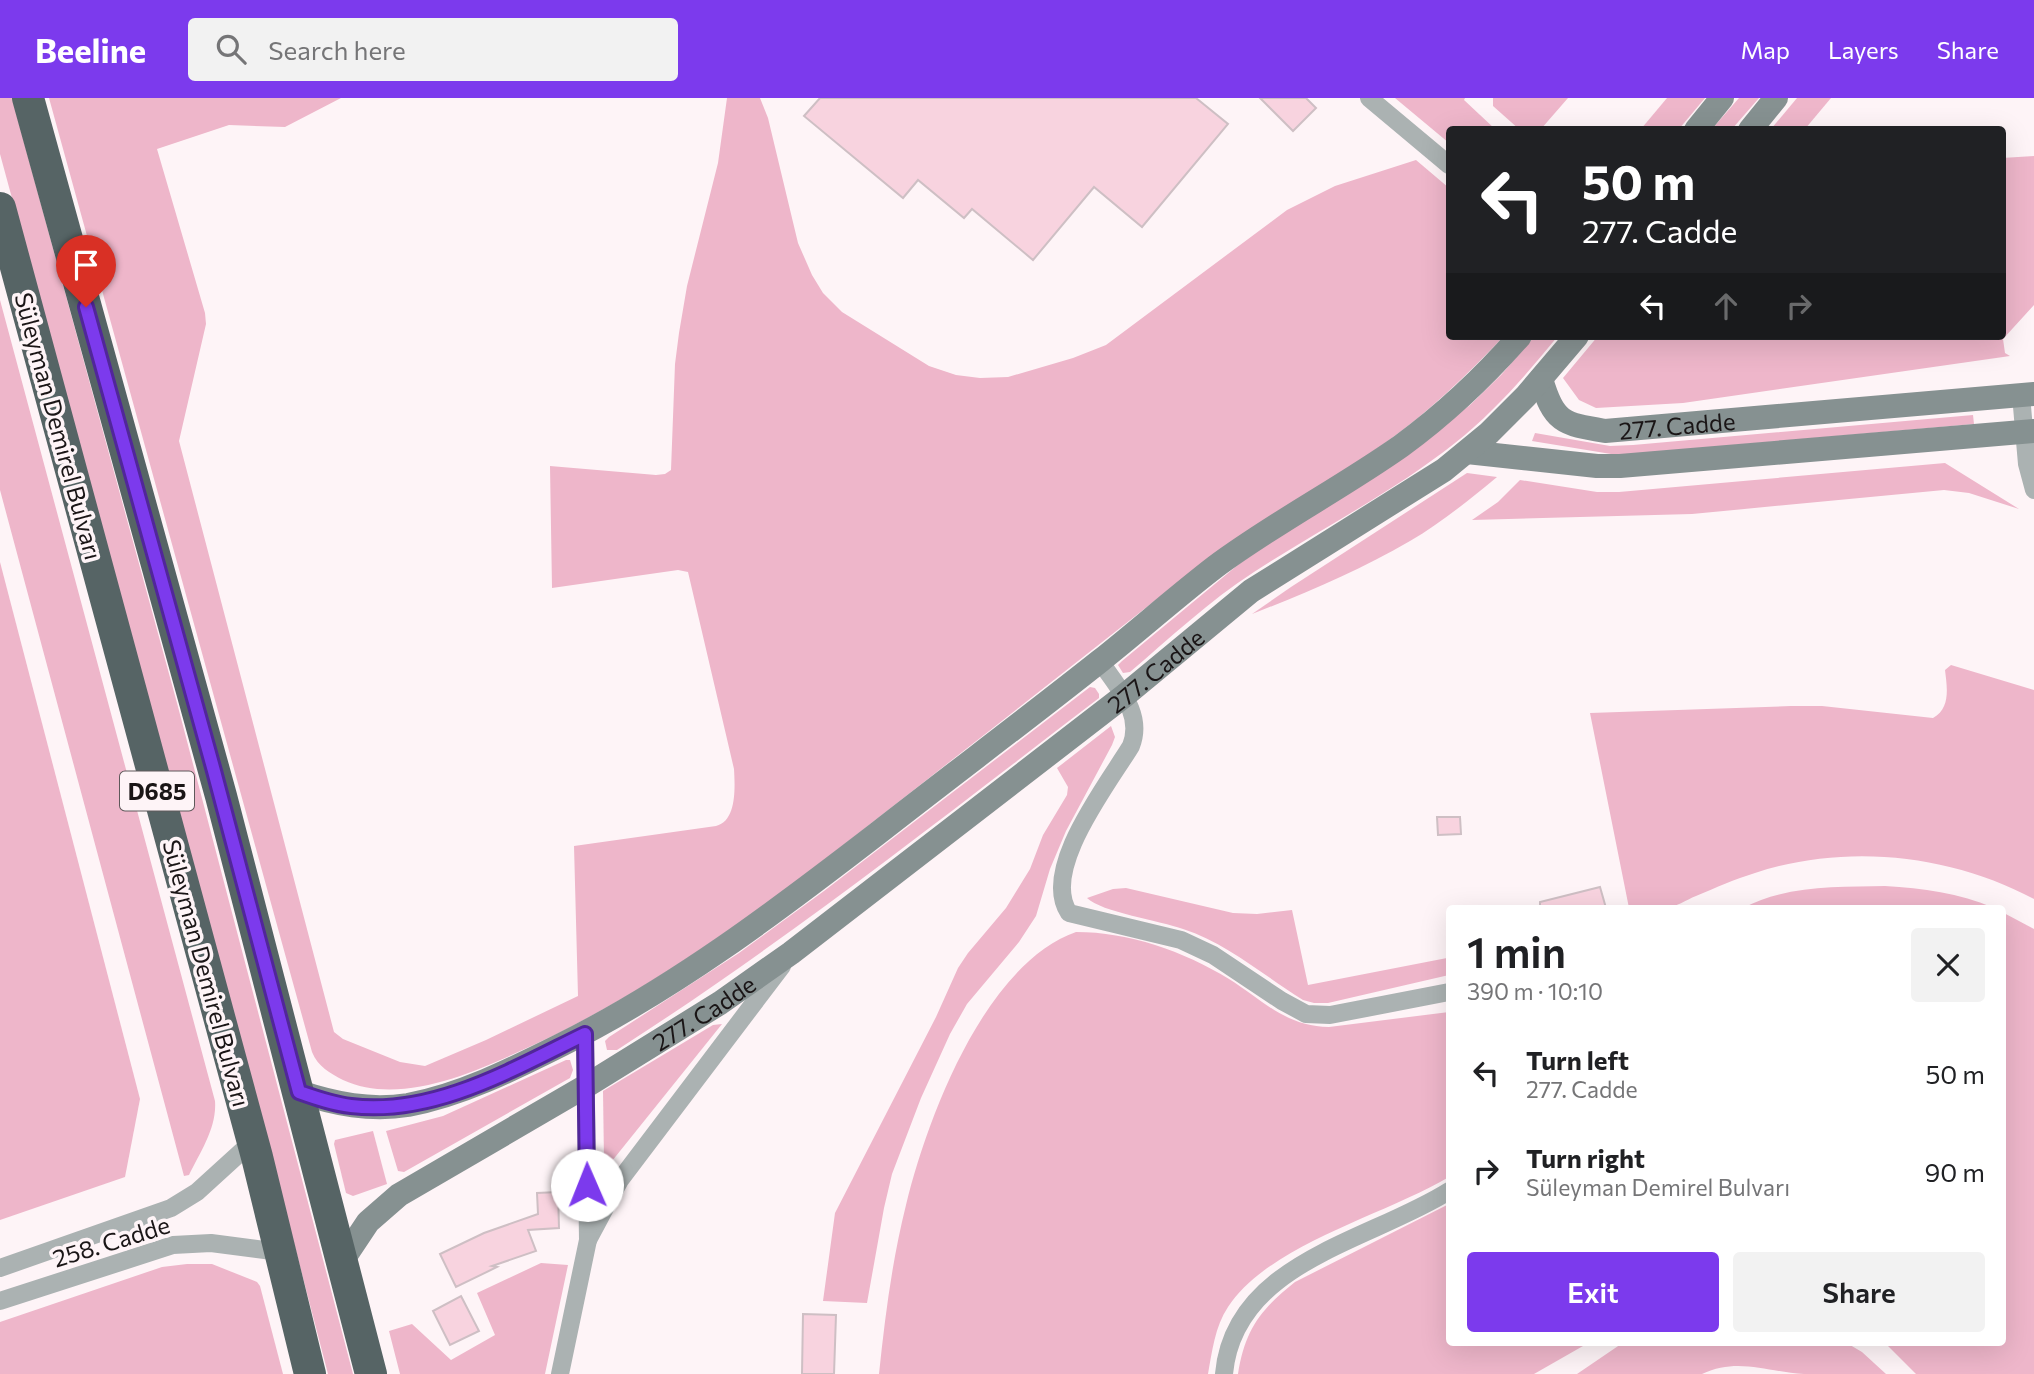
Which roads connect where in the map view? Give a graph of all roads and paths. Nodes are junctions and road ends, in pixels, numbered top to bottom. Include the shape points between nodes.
1 (28, 98) edge
2 (1369, 98) edge
3 (1722, 98) edge
4 (1776, 98) edge
5 (1699, 126) edge
6 (1753, 126) edge
7 (1446, 162) edge
8 (0, 208) edge
9 (1516, 340) edge
10 (1574, 340) edge
11 (1541, 379) junction
12 (2028, 395) edge
13 (2029, 431) edge
14 (1467, 452) junction
15 (2034, 490) edge
16 (1100, 662) junction
17 (1124, 696) junction
18 (791, 953) junction
19 (1446, 993) edge
20 (585, 1034) junction
21 (586, 1086) junction
22 (299, 1092) junction
23 (252, 1142) junction
24 (1446, 1193) edge
25 (588, 1240) junction
26 (279, 1252) junction
27 (342, 1261) junction
28 (0, 1268) edge
29 (0, 1301) edge
30 (310, 1374) edge
31 (371, 1374) edge
32 (560, 1374) edge
33 (1224, 1374) edge

1 - 22 highway, D685
2 - 7 street
3 - 5 street
4 - 6 street
8 - 23 highway, Süleyman Demirel Bulvarı / D685
9 - 16 street, 277. Cadde via 1427,426 1232,555
10 - 11 street
11 - 12 street, 277. Cadde via 1561,420 1605,431
11 - 14 street, 277. Cadde
12 - 13 street
13 - 14 street via 1620,466
13 - 15 street via 2029,473
14 - 17 street, 277. Cadde via 1251,592
16 - 17 street
16 - 20 street, 277. Cadde via 783,906
17 - 18 street, 277. Cadde
17 - 19 street via 1134,717 1135,737 1070,852 1061,893 1069,913 1181,940 1306,1014 1330,1015
18 - 21 street, 277. Cadde
18 - 25 street via 620,1180
20 - 21 street
20 - 22 street, 277. Cadde via 462,1090 405,1105 352,1107
21 - 25 street
21 - 27 street, 277. Cadde via 399,1195 368,1222
22 - 27 highway, D685
23 - 26 highway, Süleyman Demirel Bulvarı / D685
23 - 28 street, 258. Cadde via 197,1192 171,1208
24 - 33 street via 1321,1254 1265,1290 1252,1302 1233,1338
25 - 32 street
26 - 29 street, 258. Cadde via 211,1243 173,1245
26 - 30 highway, Süleyman Demirel Bulvarı / D685
27 - 31 highway, D685

